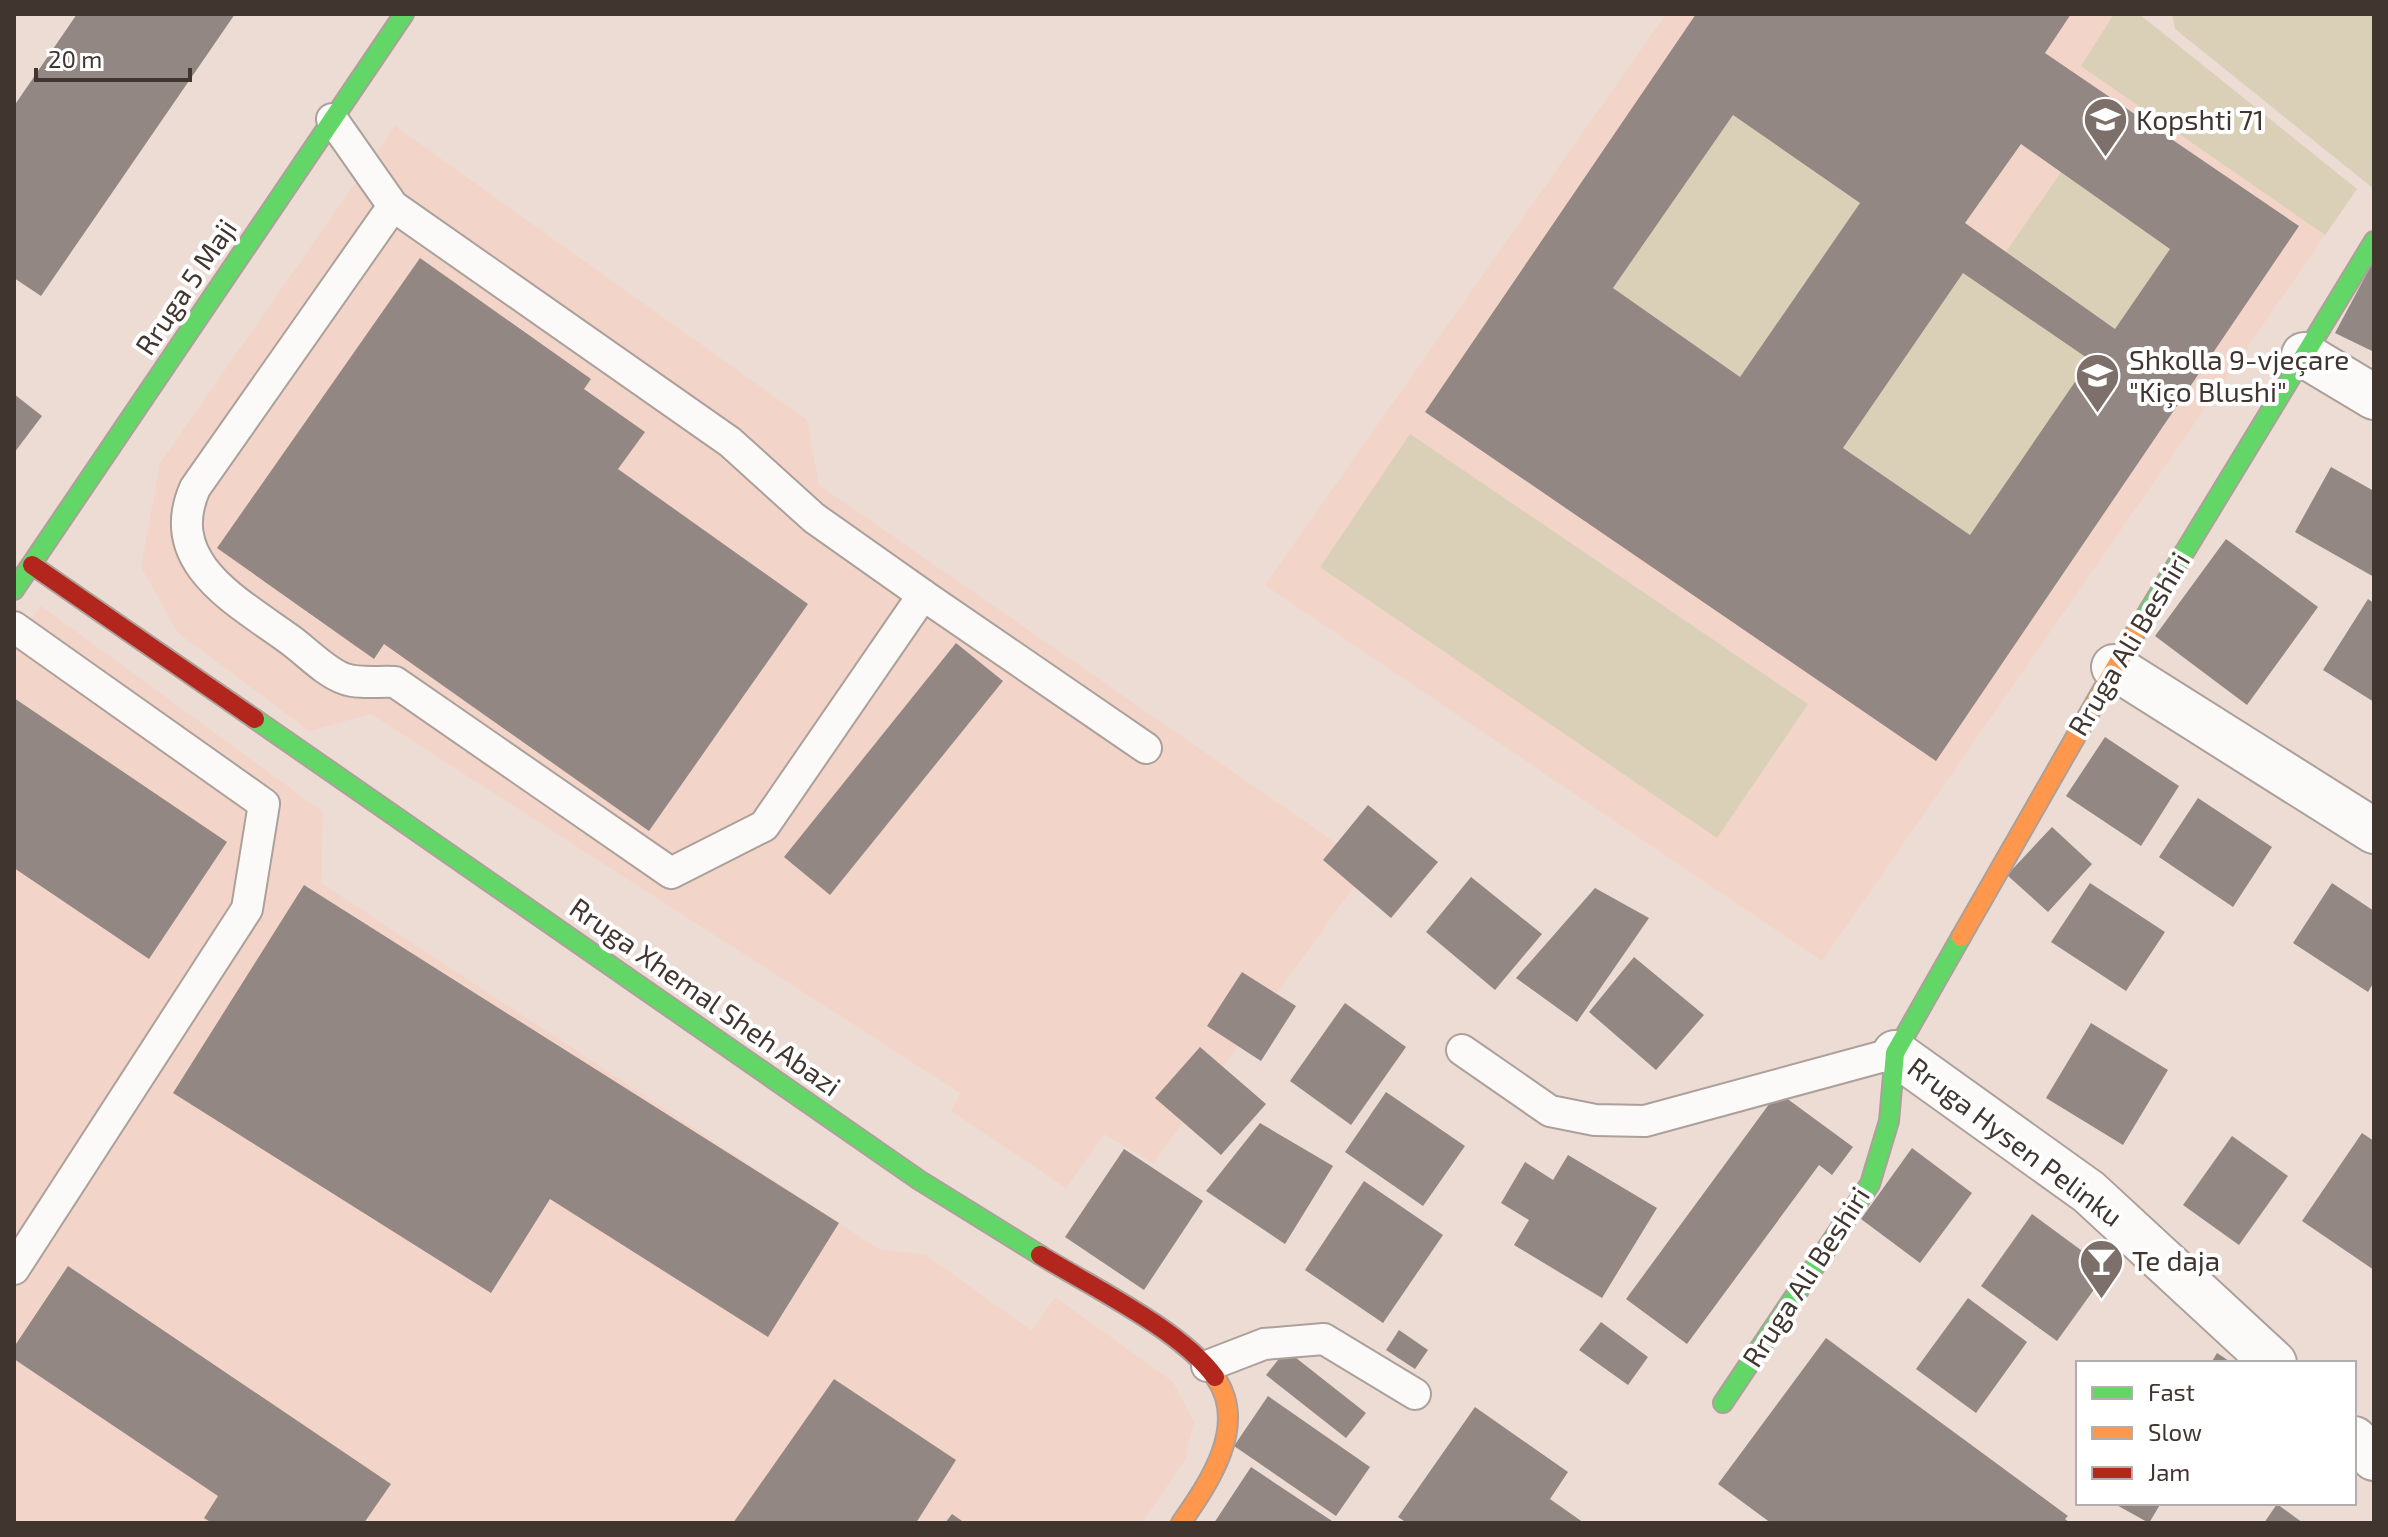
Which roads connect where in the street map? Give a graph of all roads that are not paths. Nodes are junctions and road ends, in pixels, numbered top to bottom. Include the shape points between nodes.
1 (404, 14) edge
2 (332, 119) junction
3 (393, 206) junction
4 (2374, 241) edge
5 (2304, 355) junction
6 (2374, 397) edge
7 (32, 565) junction
8 (14, 590) edge
9 (923, 595) junction
10 (14, 627) edge
11 (2114, 667) junction
12 (1146, 748) dead end
13 (2374, 831) edge
14 (1462, 1050) dead end
15 (1895, 1053) junction
16 (14, 1269) edge
17 (2272, 1361) edge
18 (1207, 1366) junction
19 (1415, 1394) dead end
20 (1723, 1403) dead end
21 (2356, 1441) edge
22 (2374, 1458) edge
23 (1181, 1523) edge

1 - 2 street, Rruga 5 Maji
2 - 3 lane
2 - 7 street, Rruga 5 Maji
3 - 9 lane via 730,442 814,518
3 - 9 lane via 195,488 185,510 186,537 201,567 225,592 345,679 395,682 671,873 764,826
4 - 5 street, Rruga Ali Beshiri
5 - 6 street
5 - 11 street, Rruga Ali Beshiri
7 - 8 street, Rruga 5 Maji
7 - 18 street, Rruga Xhemal Sheh Abazi via 919,1180 1172,1337
9 - 12 lane
10 - 16 lane via 264,804 247,909
11 - 13 street
11 - 15 street, Rruga Ali Beshiri
14 - 15 lane via 1550,1111 1607,1121 1645,1121
15 - 17 street, Rruga Hysen Pelinku via 2089,1192
15 - 20 street, Rruga Ali Beshiri via 1889,1121 1870,1184
18 - 19 lane via 1264,1344 1324,1339
18 - 23 street, Rruga Xhemal Sheh Abazi via 1225,1393 1230,1424 1221,1461
21 - 22 street

